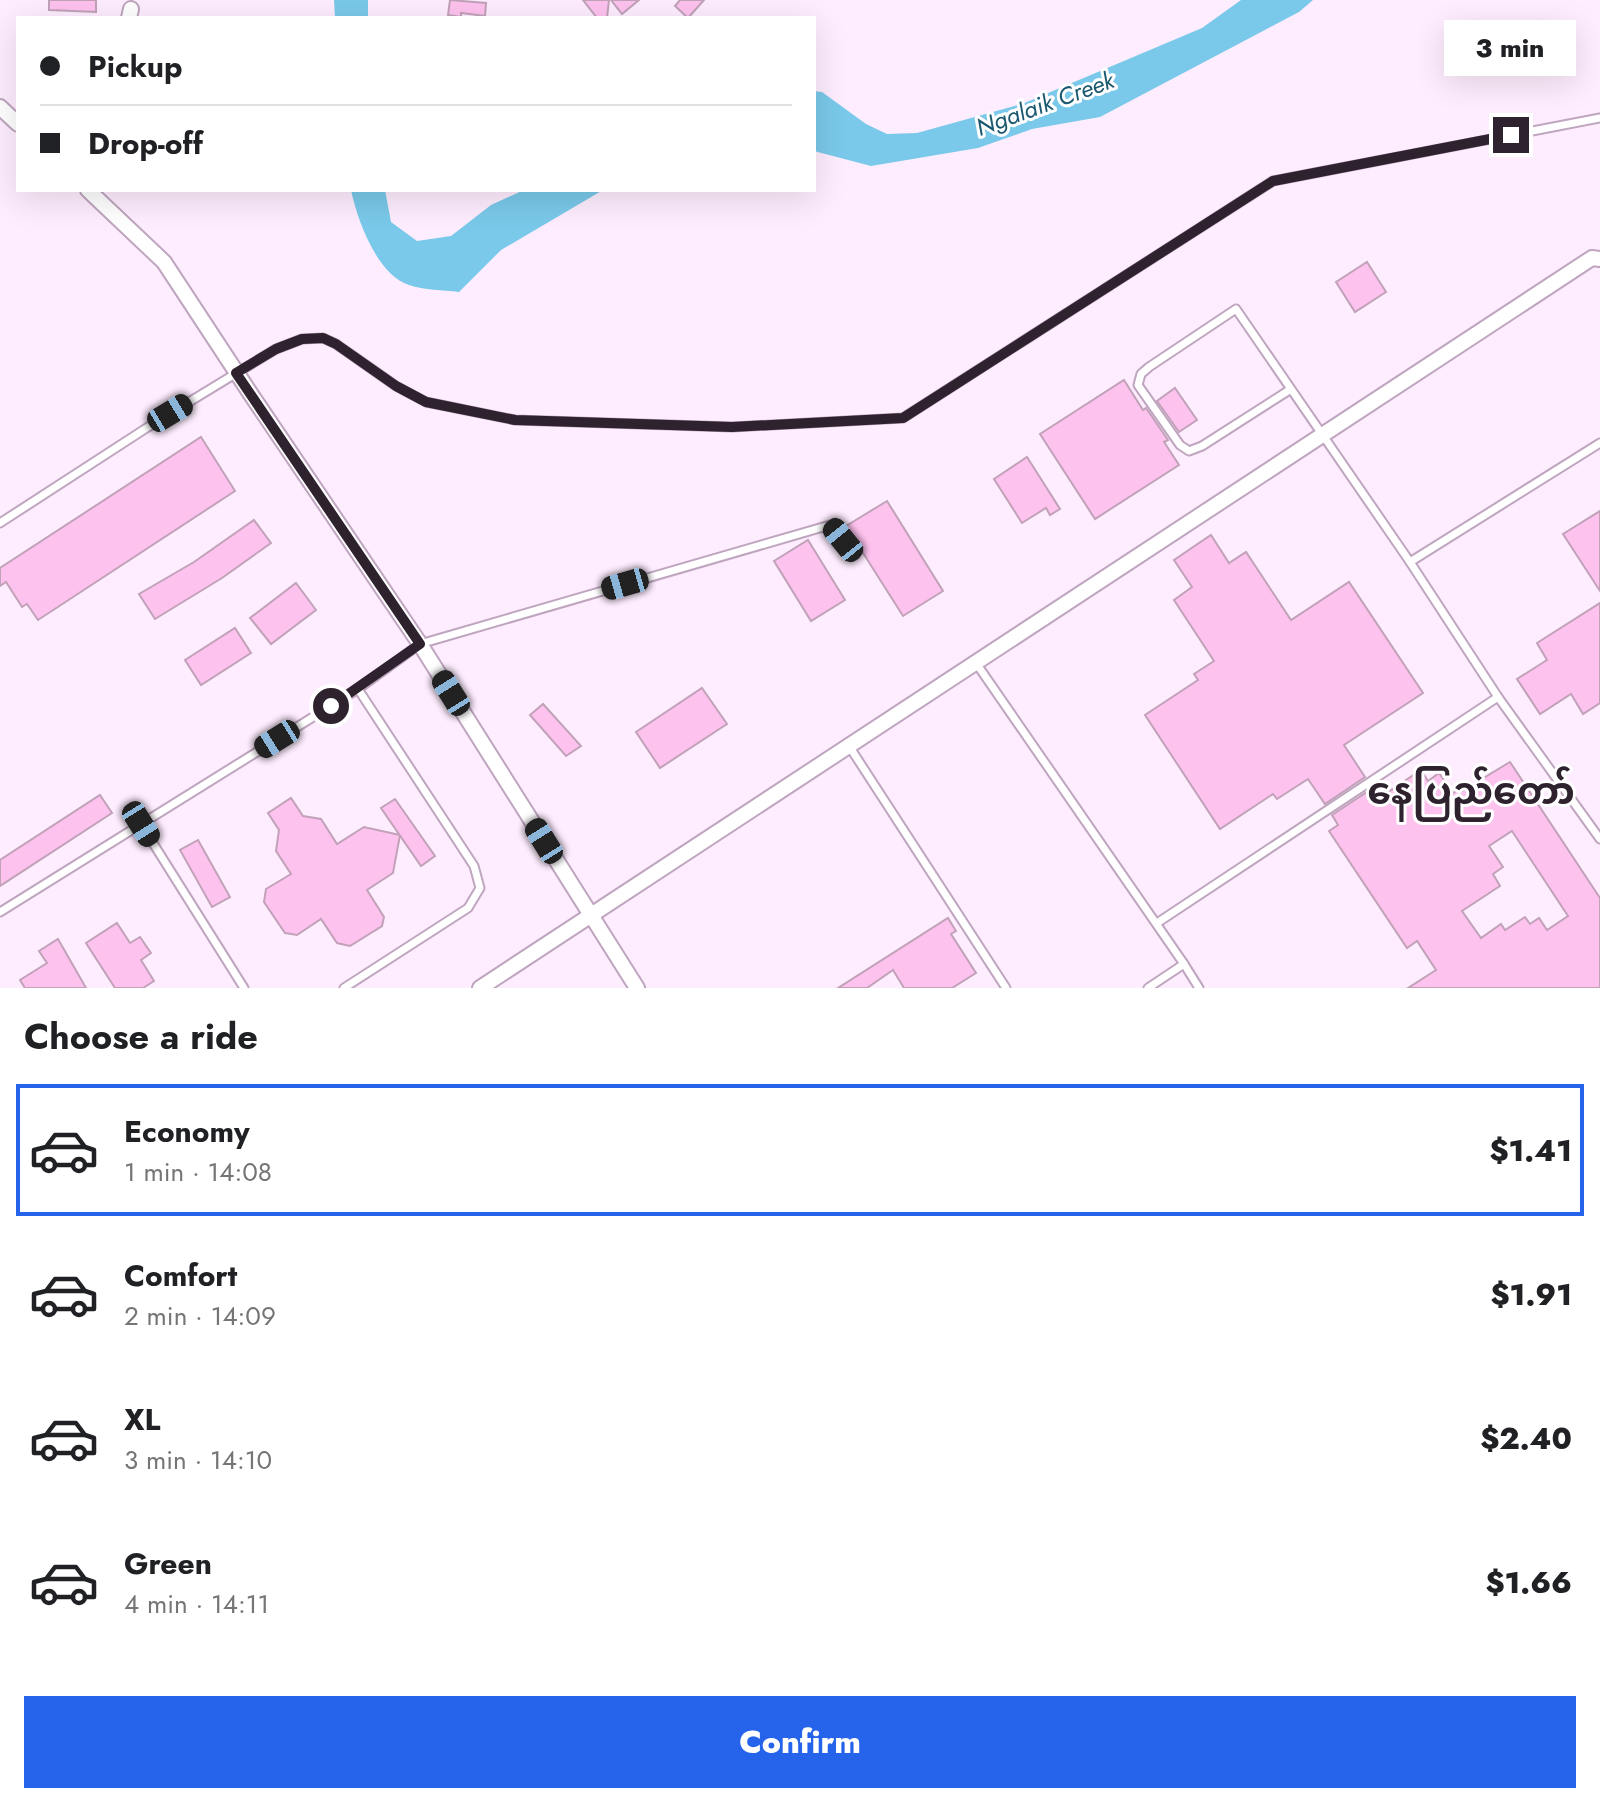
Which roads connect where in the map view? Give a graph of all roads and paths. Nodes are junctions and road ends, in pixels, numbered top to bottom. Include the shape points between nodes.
1 (0, 107) edge
2 (1600, 118) edge
3 (16, 122) edge
4 (90, 192) edge
5 (1600, 259) edge
6 (236, 373) junction
7 (1291, 389) junction
8 (1322, 435) junction
9 (1600, 443) edge
10 (0, 523) edge
11 (855, 555) dead end
12 (1410, 562) junction
13 (420, 644) junction
14 (976, 663) junction
15 (358, 689) junction
16 (1498, 697) junction
17 (849, 746) junction
18 (141, 824) junction
19 (1600, 839) edge
20 (0, 912) edge
21 (590, 915) junction
22 (1157, 923) junction
23 (1184, 964) junction
24 (244, 988) edge
25 (344, 988) edge
26 (480, 988) edge
27 (637, 988) edge
28 (1006, 988) edge
29 (1148, 988) edge
30 (1199, 988) edge

1 - 3 street
2 - 6 lane via 1273,181 903,418 732,427 515,420 426,402 323,338 276,349
4 - 6 street via 164,262
5 - 8 street via 1592,258
6 - 10 lane
6 - 13 street
7 - 7 lane via 1189,451 1138,385 1149,367 1236,309
7 - 8 lane
8 - 12 lane
8 - 14 street
9 - 12 lane
11 - 13 lane via 830,525
12 - 16 lane
13 - 15 lane
13 - 21 street
14 - 17 street
14 - 22 lane
15 - 18 lane
15 - 25 lane via 474,866 480,888 468,908
16 - 19 lane
16 - 22 lane
17 - 21 street
17 - 28 lane
18 - 20 lane
18 - 24 lane
21 - 26 street
21 - 27 street
22 - 23 lane
23 - 29 lane
23 - 30 lane

